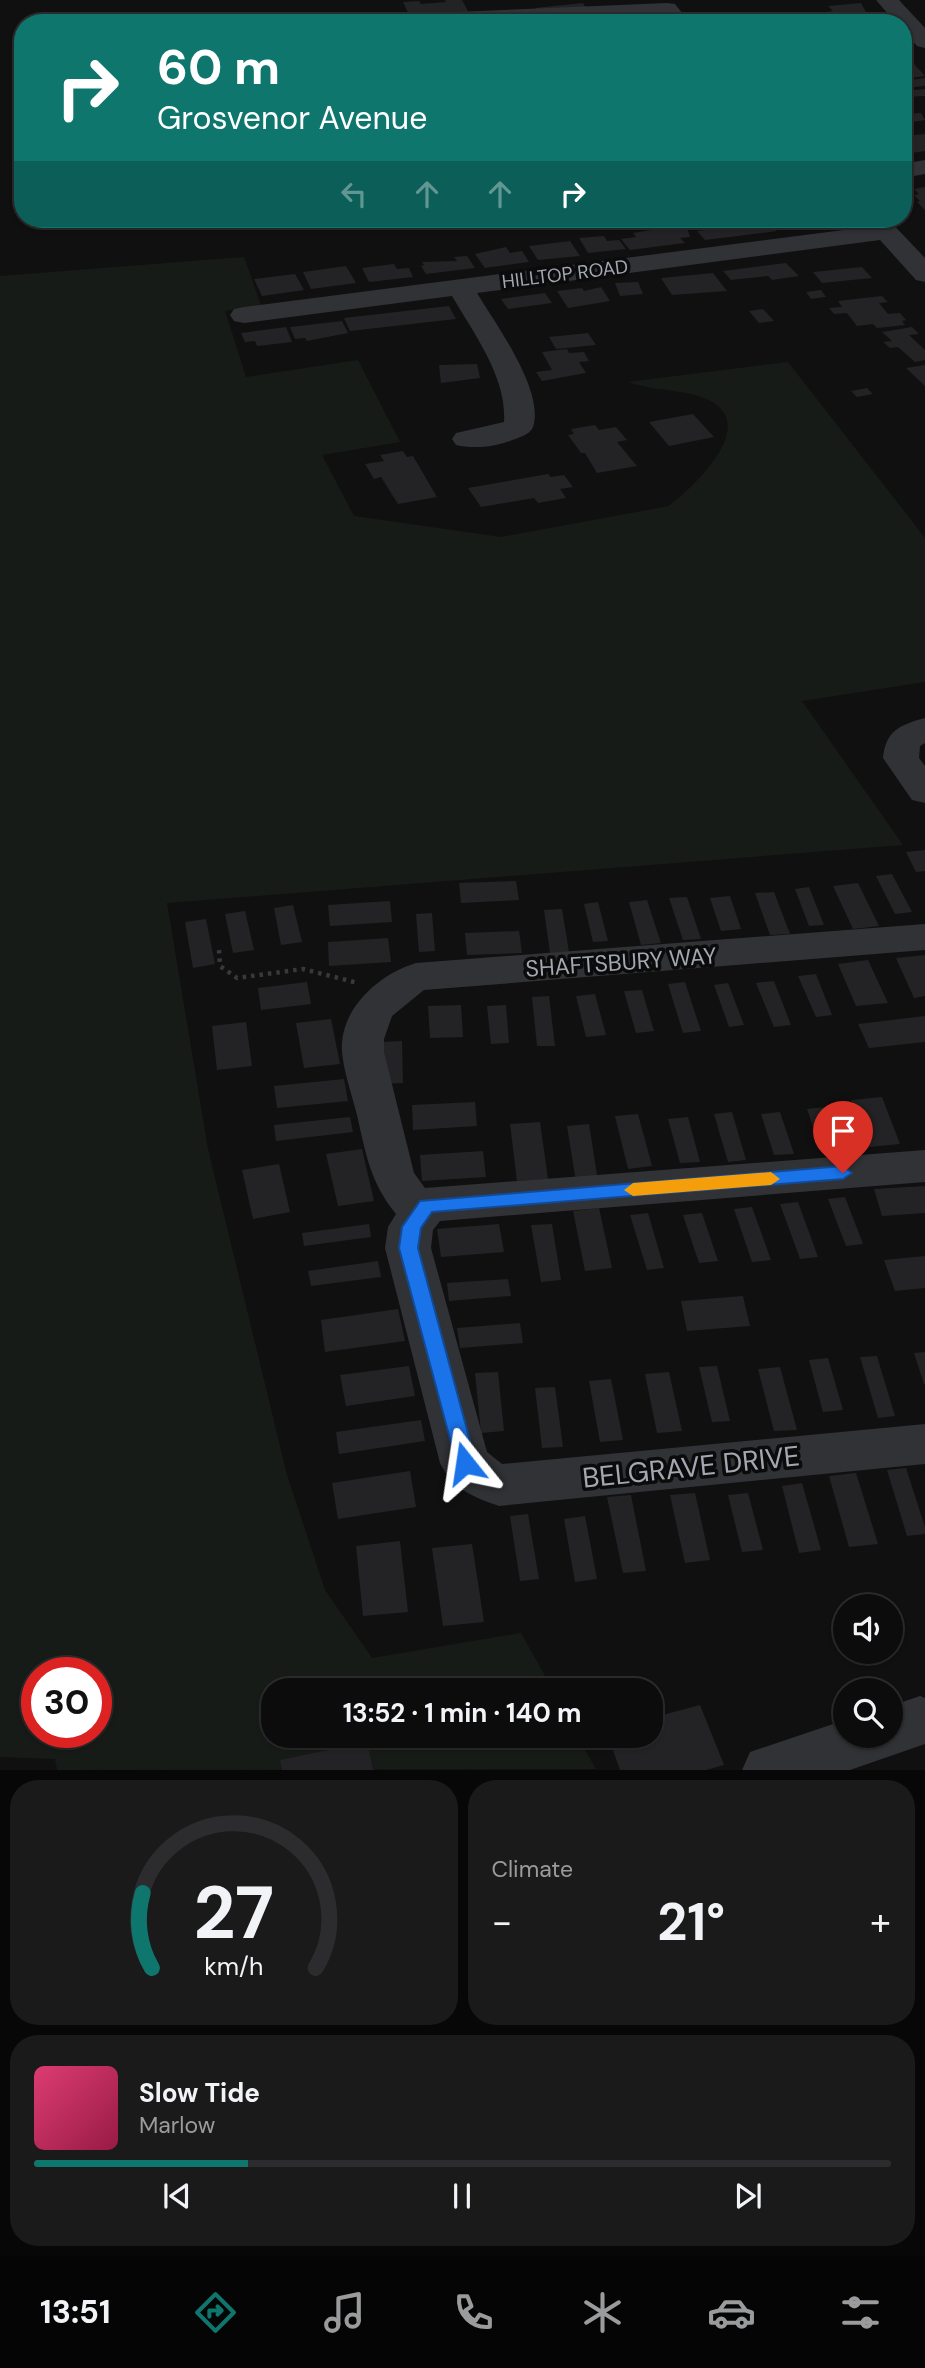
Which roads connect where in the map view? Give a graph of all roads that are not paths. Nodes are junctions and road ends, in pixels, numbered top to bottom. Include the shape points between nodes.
1 (887, 0) edge
2 (900, 14) edge
3 (912, 27) edge
4 (925, 41) edge
5 (865, 228) edge
6 (881, 228) edge
7 (925, 274) edge
8 (460, 287) junction
9 (244, 315) dead end
10 (467, 439) dead end
11 (925, 729) edge
12 (925, 792) edge
13 (925, 937) edge
14 (925, 1166) edge
15 (427, 1205) junction
16 (925, 1444) edge
17 (836, 1748) edge
18 (770, 1769) edge

1 - 2 street
3 - 4 street
5 - 8 street, HILLTOP ROAD
6 - 7 street
8 - 9 street, HILLTOP ROAD
8 - 10 street via 509,376 519,400 520,418 518,427 508,433
11 - 12 street via 904,741 901,758
13 - 15 street, SHAFTSBURY WAY via 416,977 387,995 362,1034 393,1177 411,1202
14 - 15 street
15 - 16 street, BELGRAVE DRIVE via 411,1227 408,1248 465,1463 479,1476 499,1485
17 - 18 street

